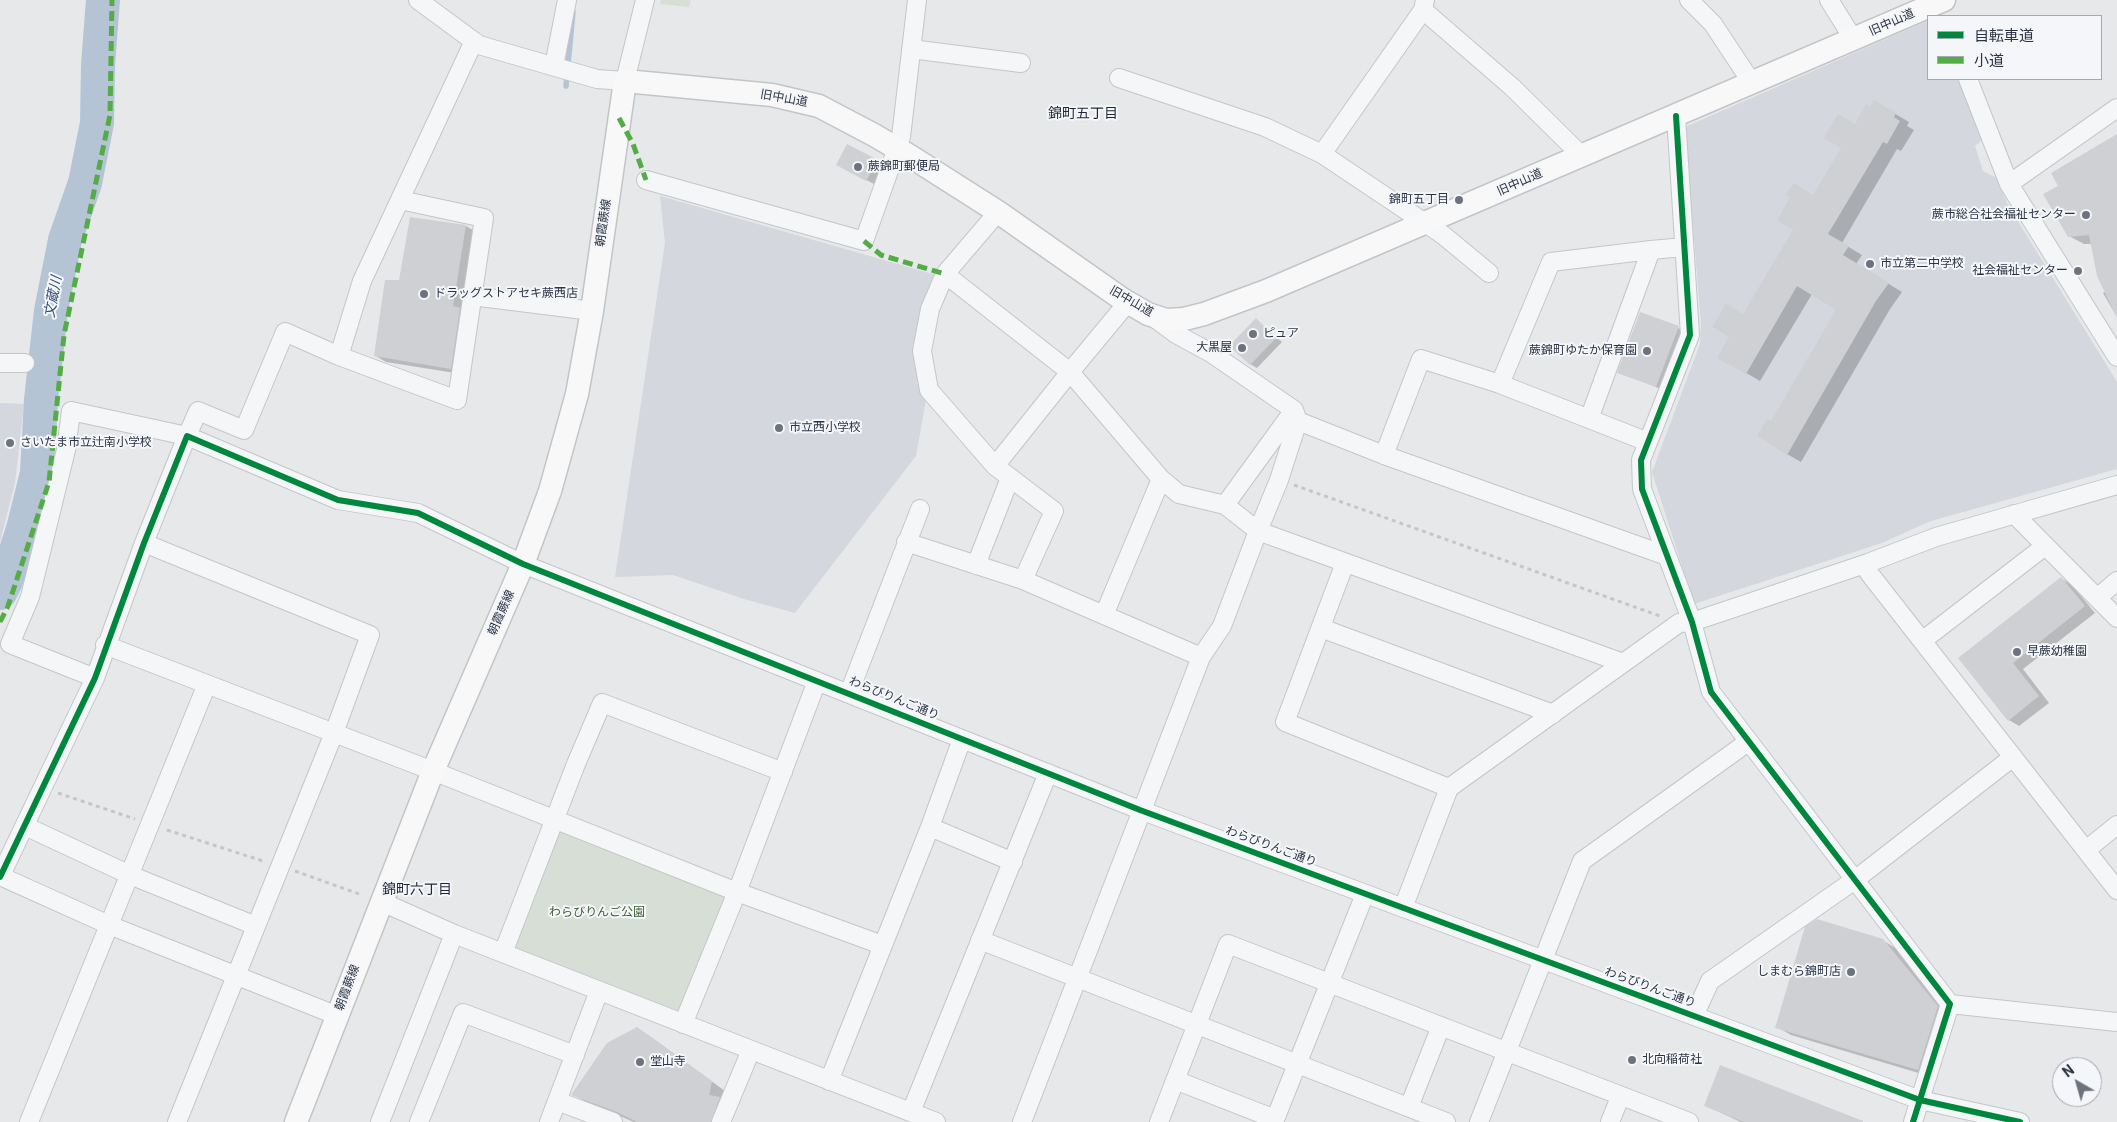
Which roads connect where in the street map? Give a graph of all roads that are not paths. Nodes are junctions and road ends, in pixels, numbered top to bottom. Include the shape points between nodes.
1 (418, 0) edge
2 (567, 0) edge
3 (645, 0) edge
4 (916, 0) edge
5 (1689, 0) edge
6 (1829, 0) edge
7 (1424, 5) edge
8 (1942, 6) edge
9 (1854, 40) junction
10 (474, 41) junction
11 (911, 49) junction
12 (1021, 63) dead end
13 (554, 66) junction
14 (1119, 78) dead end
15 (1968, 80) edge
16 (625, 81) junction
17 (1752, 83) junction
18 (2117, 108) edge
19 (1676, 116) junction
20 (898, 149) junction
21 (1322, 154) junction
22 (1582, 156) junction
23 (646, 180) dead end
24 (2009, 184) junction
25 (400, 200) junction
26 (998, 212) junction
27 (1425, 224) junction
28 (1684, 247) junction
29 (1651, 250) junction
30 (1489, 273) dead end
31 (945, 274) junction
32 (472, 296) junction
33 (1128, 302) junction
34 (592, 311) junction
35 (1148, 314) junction
36 (340, 356) junction
37 (2117, 357) edge
38 (0, 362) edge
39 (25, 363) dead end
40 (1070, 372) junction
41 (1500, 384) junction
42 (1296, 416) junction
43 (1589, 419) junction
44 (187, 436) junction
45 (1648, 442) junction
46 (1384, 455) junction
47 (995, 466) junction
48 (1010, 478) junction
49 (1161, 479) junction
50 (2117, 485) edge
51 (1225, 505) junction
52 (920, 510) dead end
53 (2014, 514) junction
54 (1258, 531) junction
55 (906, 542) junction
56 (144, 543) junction
57 (2045, 546) junction
58 (1667, 556) junction
59 (1345, 563) junction
60 (1868, 563) junction
61 (523, 564) junction
62 (976, 565) junction
63 (1023, 580) junction
64 (2117, 581) edge
65 (2097, 598) junction
66 (1104, 615) junction
67 (2117, 618) edge
68 (1686, 622) junction
69 (1321, 628) junction
70 (1922, 641) junction
71 (105, 646) junction
72 (1201, 657) junction
73 (1623, 663) junction
74 (95, 678) junction
75 (817, 681) junction
76 (207, 684) junction
77 (849, 693) junction
78 (1553, 714) junction
79 (334, 733) junction
80 (962, 739) junction
81 (1748, 742) junction
82 (2013, 757) junction
83 (433, 770) junction
84 (783, 772) junction
85 (1048, 773) junction
86 (1449, 788) junction
87 (1140, 810) junction
88 (555, 819) junction
89 (2117, 825) edge
90 (25, 826) junction
91 (930, 827) junction
92 (2086, 850) junction
93 (1013, 862) junction
94 (130, 875) junction
95 (0, 876) edge
96 (1856, 879) junction
97 (2117, 890) edge
98 (737, 892) junction
99 (1365, 894) junction
100 (382, 902) junction
101 (1402, 908) junction
102 (109, 924) junction
103 (256, 926) junction
104 (454, 934) junction
105 (980, 940) junction
106 (882, 945) junction
107 (503, 953) junction
108 (1542, 960) junction
109 (236, 975) junction
110 (1077, 978) junction
111 (1330, 983) junction
112 (599, 990) junction
113 (1950, 1004) junction
114 (338, 1016) junction
115 (1694, 1016) junction
116 (2117, 1022) edge
117 (683, 1024) junction
118 (1197, 1025) junction
119 (1441, 1026) junction
120 (751, 1050) junction
121 (1507, 1051) junction
122 (575, 1055) junction
123 (1297, 1063) junction
124 (1175, 1080) junction
125 (829, 1081) junction
126 (1620, 1097) junction
127 (1920, 1100) junction
128 (558, 1101) junction
129 (1409, 1107) junction
130 (911, 1112) junction
131 (299, 1121) edge
132 (1274, 1121) edge
133 (29, 1122) edge
134 (176, 1122) edge
135 (380, 1122) edge
136 (419, 1122) edge
137 (549, 1122) edge
138 (613, 1122) edge
139 (721, 1122) edge
140 (936, 1122) edge
141 (1022, 1122) edge
142 (1159, 1122) edge
143 (1446, 1122) edge
144 (1479, 1122) edge
145 (1610, 1122) edge
146 (1689, 1122) edge
147 (1914, 1122) edge
148 (2020, 1122) edge

1 - 10 street, 旧中山道
2 - 13 street
3 - 16 street
4 - 11 street
5 - 17 street via 1713,24
6 - 9 street
7 - 21 street
7 - 22 street
8 - 9 main road, 旧中山道
9 - 17 main road, 旧中山道
10 - 13 street, 旧中山道
10 - 25 street
11 - 12 street
11 - 20 street
13 - 16 street, 旧中山道 via 597,79
14 - 21 street via 1265,127
15 - 24 street
16 - 20 main road, 旧中山道 via 793,99 819,106
16 - 34 main road, 朝霞蕨線
17 - 19 main road, 旧中山道
18 - 24 street
19 - 22 main road, 旧中山道
19 - 28 street
20 - 23 street via 864,241
20 - 26 main road, 旧中山道
21 - 27 street
22 - 27 main road, 旧中山道
24 - 37 street
25 - 32 street via 484,218
25 - 36 street via 362,282
26 - 31 street
26 - 33 main road, 旧中山道
27 - 30 street
27 - 35 main road, 旧中山道 via 1204,314 1166,320
28 - 29 street
28 - 45 street via 1690,335
29 - 41 street via 1551,262
29 - 43 street
31 - 40 street
31 - 47 street via 930,309 922,351 929,390
32 - 34 street
32 - 36 street via 457,400
33 - 35 main road, 旧中山道
33 - 40 street
34 - 61 main road, 朝霞蕨線 via 576,394 550,491
35 - 42 street via 1211,353
36 - 44 street via 285,332 244,430 198,412
38 - 39 street
40 - 47 street
40 - 49 street
41 - 43 street
41 - 46 street via 1421,359
42 - 46 street
42 - 51 street
42 - 54 street via 1280,480
43 - 45 street
44 - 56 street
44 - 61 street, わらびりんご通り via 338,500 418,513
44 - 74 street, わらびりんご通り via 70,411 66,450 30,597 10,644
45 - 58 street via 1642,460 1642,489
46 - 58 street
47 - 48 street
48 - 62 street
48 - 63 street via 1054,511
49 - 51 street via 1180,494
49 - 66 street
50 - 53 street
51 - 54 street
52 - 55 street
53 - 57 street
53 - 60 street via 1936,537
54 - 59 street
54 - 72 street via 1222,626
55 - 62 street
55 - 77 street
56 - 71 street
56 - 79 street via 370,635
57 - 65 street
57 - 70 street
58 - 68 street
59 - 69 street
59 - 73 street
60 - 68 street
60 - 70 street via 1869,572
61 - 75 street, わらびりんご通り
61 - 83 main road, 朝霞蕨線
62 - 63 street
63 - 66 street
64 - 65 street
65 - 67 street
66 - 72 street
68 - 73 street
68 - 81 street via 1711,692
69 - 78 street
69 - 86 street via 1285,722
70 - 82 street
71 - 74 street
71 - 76 street
72 - 87 street
73 - 78 street
74 - 90 street
75 - 77 street, わらびりんご通り
75 - 84 street
76 - 79 street
76 - 94 street
77 - 80 street, わらびりんご通り
78 - 86 street
79 - 83 street
79 - 103 street
80 - 85 street, わらびりんご通り
80 - 91 street
81 - 96 street
81 - 108 street via 1582,861
82 - 92 street
82 - 96 street
83 - 88 street
83 - 100 main road, 朝霞蕨線
84 - 88 street via 602,703
84 - 98 street
85 - 87 street, わらびりんご通り
85 - 93 street
86 - 101 street
87 - 99 street, わらびりんご通り
87 - 110 street
88 - 98 street
88 - 107 street
89 - 92 street
90 - 94 street
90 - 95 street
91 - 93 street
91 - 106 street
92 - 97 street
93 - 105 street
94 - 102 street
94 - 103 street
95 - 102 street
96 - 113 street
96 - 115 street via 1710,981
98 - 106 street
98 - 117 street
99 - 101 street, わらびりんご通り
99 - 111 street
100 - 104 street
100 - 114 main road, 朝霞蕨線
101 - 108 street, わらびりんご通り
102 - 109 street
102 - 133 street
103 - 109 street
104 - 107 street
104 - 135 street
105 - 110 street
105 - 130 street
106 - 125 street
107 - 112 street
108 - 115 street, わらびりんご通り
108 - 121 street
109 - 114 street
109 - 134 street
110 - 118 street
110 - 141 street
111 - 118 street via 1228,944
111 - 119 street
111 - 123 street
112 - 117 street
112 - 122 street
113 - 116 street
113 - 127 street
114 - 131 main road, 朝霞蕨線
115 - 127 street, わらびりんご通り
117 - 120 street
118 - 123 street
118 - 124 street
119 - 121 street
119 - 129 street
120 - 125 street
120 - 139 street
121 - 126 street
121 - 144 street
122 - 128 street
122 - 136 street via 463,1014
123 - 129 street
123 - 132 street
124 - 132 street
124 - 142 street
125 - 130 street
126 - 145 street
126 - 146 street
127 - 147 street
127 - 148 street, わらびりんご通り
128 - 137 street
128 - 138 street
129 - 143 street
130 - 140 street

